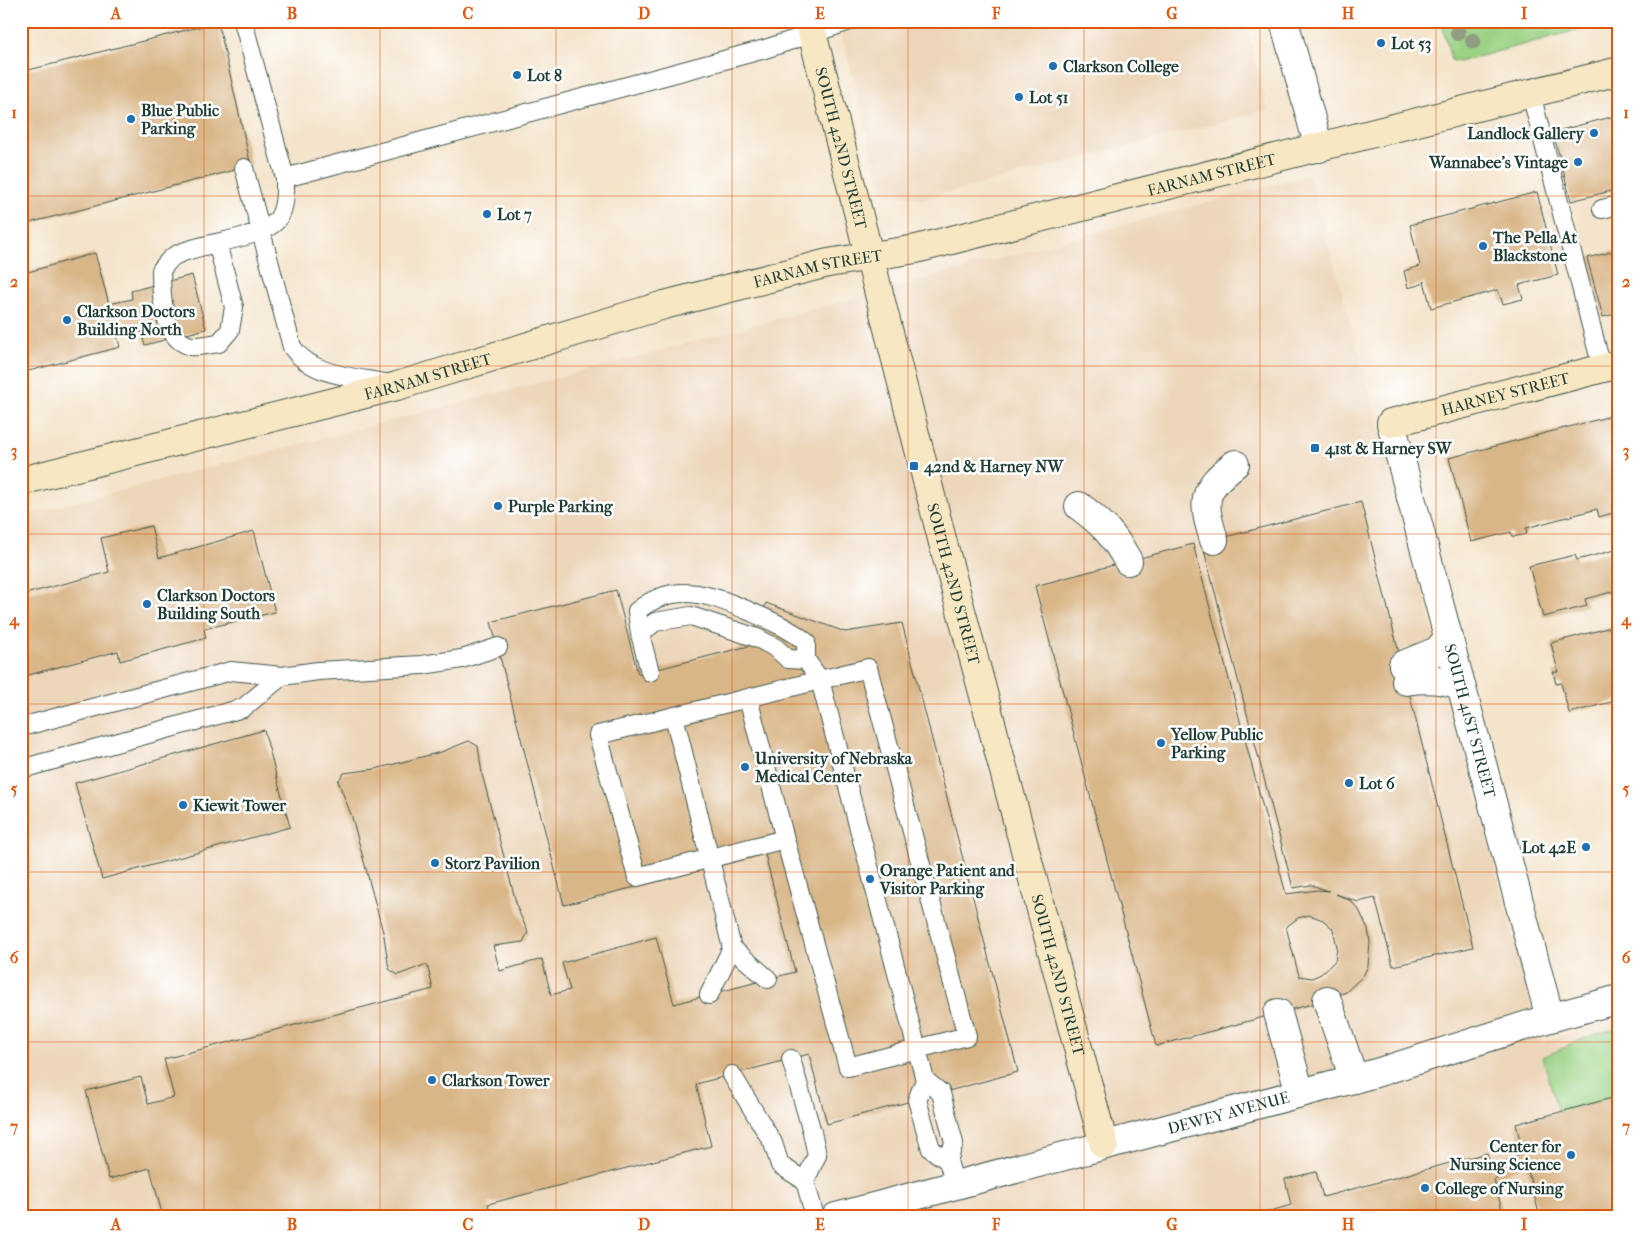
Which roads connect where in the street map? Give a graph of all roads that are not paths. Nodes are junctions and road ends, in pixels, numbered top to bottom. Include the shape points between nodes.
1 (243, 21) edge
2 (850, 21) edge
3 (1284, 21) edge
4 (811, 27) edge
5 (1619, 71) edge
6 (1531, 94) junction
7 (1318, 148) junction
8 (244, 168) dead end
9 (285, 178) junction
10 (262, 230) junction
11 (216, 243) junction
12 (869, 256) junction
13 (1610, 366) edge
14 (397, 386) junction
15 (1391, 423) joint
16 (1235, 464) dead end
17 (21, 481) edge
18 (1079, 506) dead end
19 (1214, 540) dead end
20 (1128, 561) dead end
21 (640, 634) junction
22 (1449, 638) junction
23 (498, 648) dead end
24 (806, 660) junction
25 (650, 672) dead end
26 (282, 676) junction
27 (820, 680) junction
28 (1460, 685) junction
29 (748, 698) junction
30 (674, 716) junction
31 (21, 727) edge
32 (21, 768) edge
33 (785, 839) junction
34 (709, 858) junction
35 (732, 948) junction
36 (768, 979) dead end
37 (709, 995) dead end
38 (1619, 999) edge
39 (1327, 1000) dead end
40 (1278, 1013) dead end
41 (1550, 1018) junction
42 (917, 1049) junction
43 (791, 1059) dead end
44 (732, 1075) dead end
45 (1354, 1079) junction
46 (925, 1080) junction
47 (1300, 1093) junction
48 (1104, 1145) junction
49 (952, 1173) junction
50 (805, 1181) junction
51 (815, 1217) edge
52 (836, 1217) edge

1 - 9 lane
2 - 4 lane
3 - 7 street
4 - 9 lane via 765,49
4 - 12 main road, SOUTH 42ND STREET
5 - 6 main road, FARNAM STREET
6 - 7 main road, FARNAM STREET
6 - 13 lane
7 - 12 main road, FARNAM STREET via 916,249
8 - 10 lane
9 - 10 lane via 286,199 278,219
10 - 11 lane
10 - 14 lane via 292,347 299,358 324,370
11 - 11 lane via 173,256 161,270 161,293 169,324 178,340 192,346 219,343 230,330 234,307
12 - 14 main road, FARNAM STREET via 828,263 664,305
12 - 48 main road, SOUTH 42ND STREET via 942,542
13 - 15 main road, HARNEY STREET
14 - 17 main road, FARNAM STREET
15 - 22 street, SOUTH 41ST STREET
16 - 19 street via 1208,490 1207,514
18 - 20 street via 1104,525
21 - 24 lane via 655,622 690,616 756,638 776,648 788,659
21 - 24 lane via 637,611 651,600 673,594 702,593 791,630 806,642
21 - 25 lane
22 - 28 street, SOUTH 41ST STREET
22 - 28 street via 1437,651 1405,673
23 - 26 lane via 462,659 422,665
24 - 27 lane
26 - 31 lane via 231,671
26 - 32 lane via 243,708
27 - 29 lane
27 - 42 lane
27 - 42 lane via 868,668 967,1036
28 - 41 street, SOUTH 41ST STREET
29 - 30 lane
29 - 33 lane
30 - 34 lane
30 - 34 lane via 598,735 637,877
33 - 34 lane
33 - 42 lane via 848,1067
34 - 35 lane
35 - 36 lane
35 - 37 lane
38 - 41 street, DEWEY AVENUE
39 - 45 street
40 - 47 street
41 - 45 street, DEWEY AVENUE
42 - 46 lane
43 - 50 lane via 817,1155
44 - 50 lane via 773,1143 780,1165
45 - 47 street, DEWEY AVENUE
46 - 49 lane via 941,1093 954,1143
46 - 49 lane via 917,1100 932,1150
47 - 48 street, DEWEY AVENUE
48 - 49 street, DEWEY AVENUE
49 - 52 street, DEWEY AVENUE
50 - 51 lane

